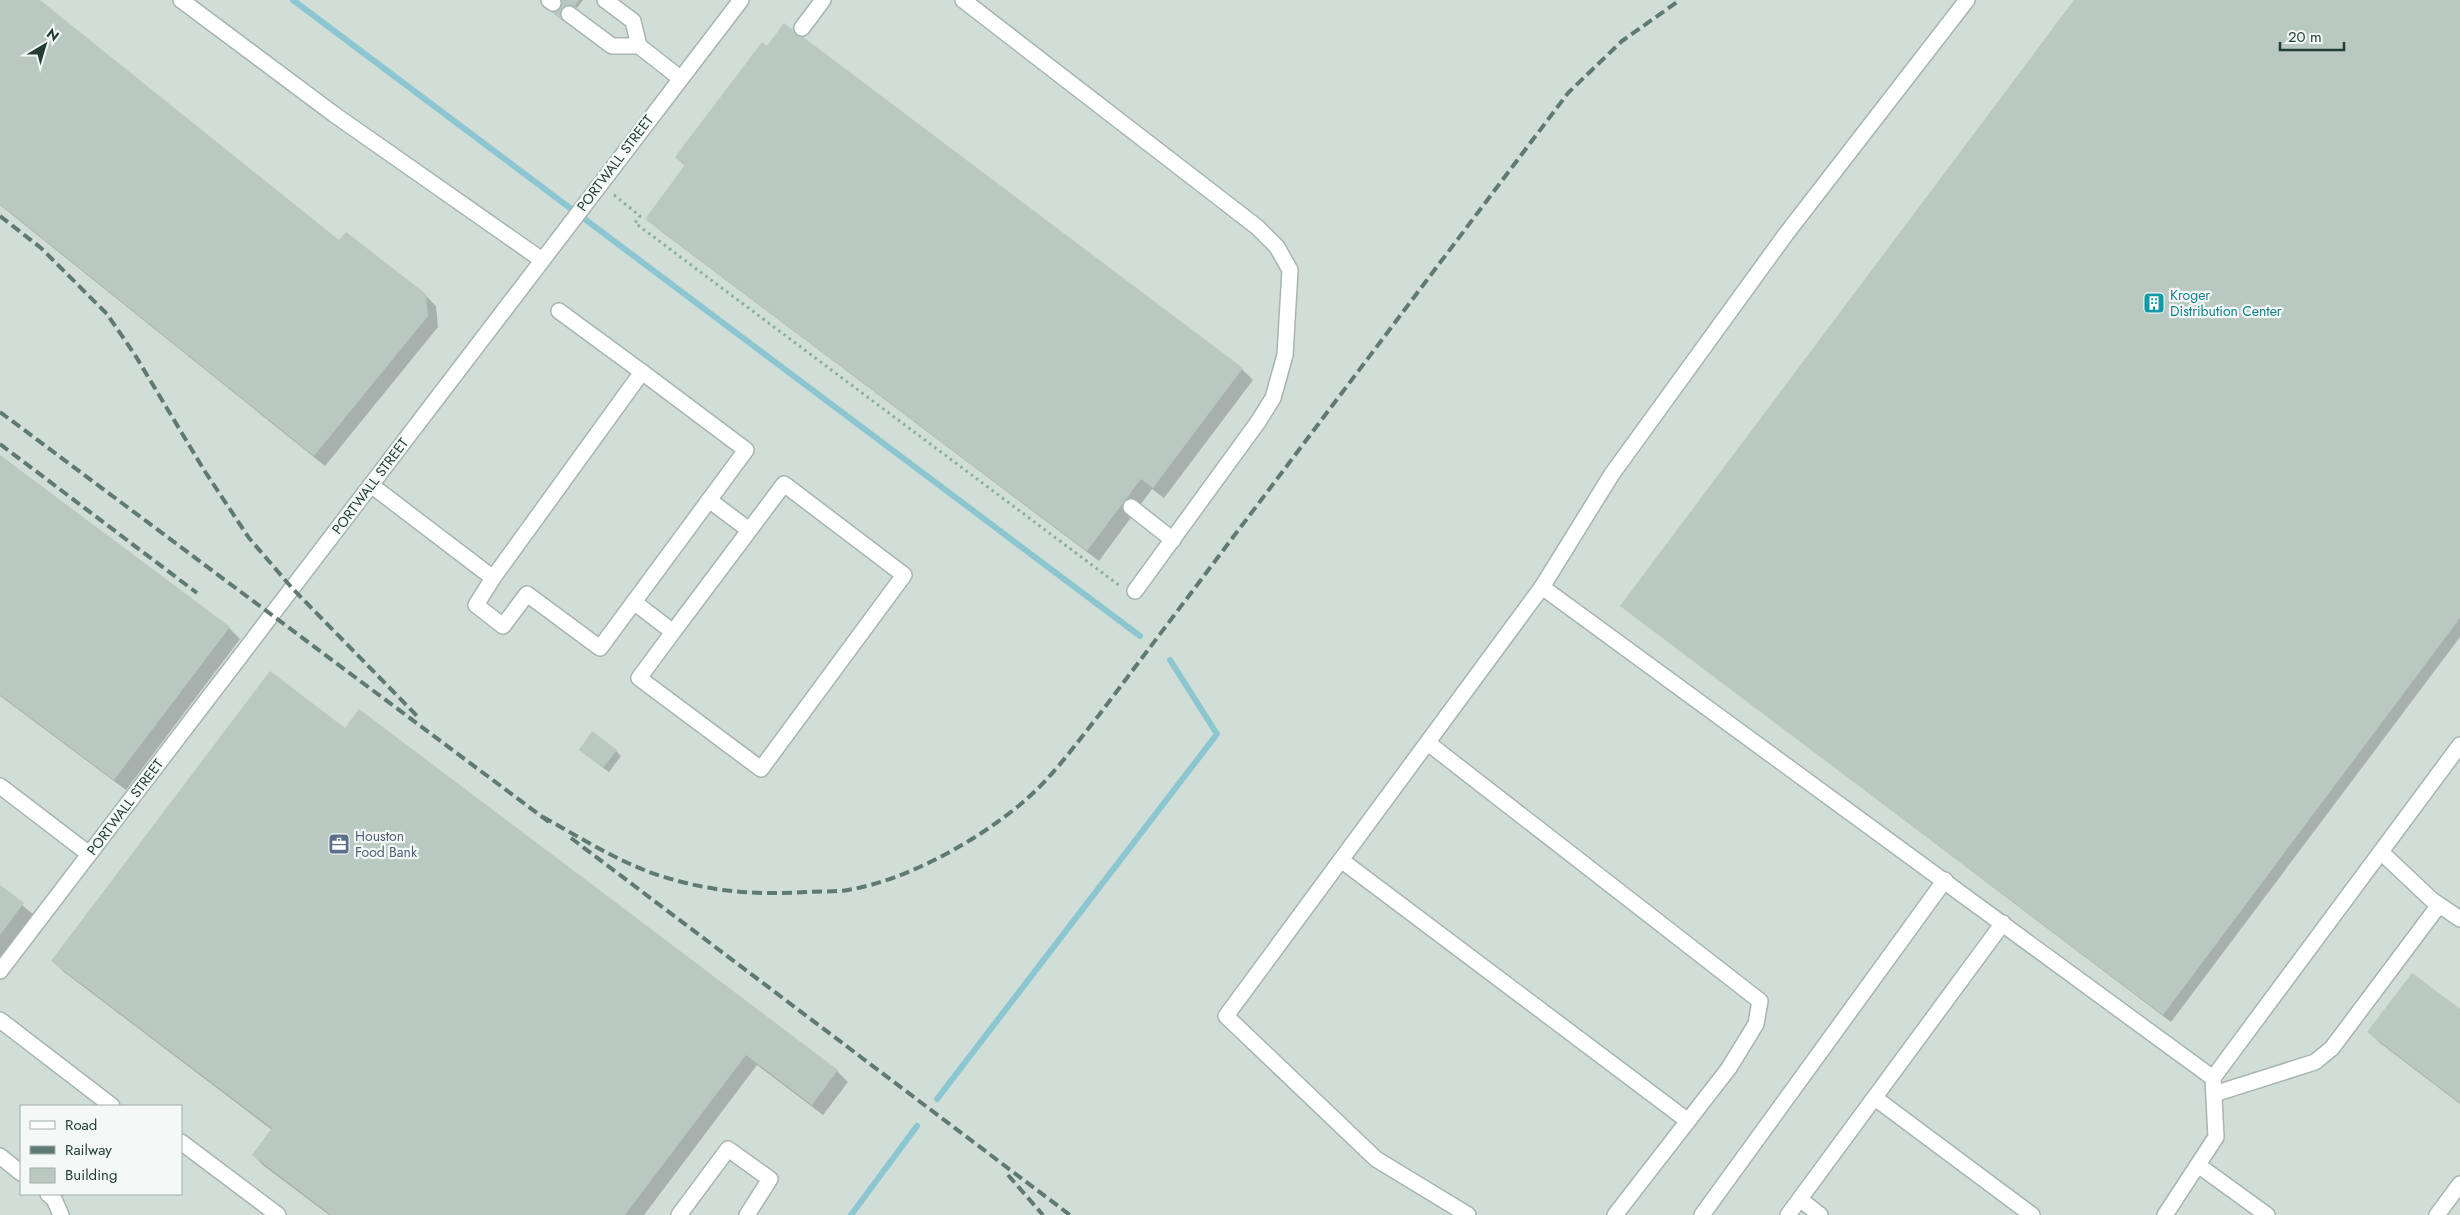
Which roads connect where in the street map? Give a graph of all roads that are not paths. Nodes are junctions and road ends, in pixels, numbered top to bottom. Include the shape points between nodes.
1 (181, 0) edge
2 (605, 0) edge
3 (741, 0) edge
4 (823, 0) edge
5 (963, 0) edge
6 (1967, 0) edge
7 (569, 14) dead end
8 (802, 28) dead end
9 (639, 46) junction
10 (680, 78) junction
11 (542, 260) junction
12 (559, 310) dead end
13 (642, 372) junction
14 (371, 485) junction
15 (709, 500) junction
16 (1131, 507) dead end
17 (749, 530) junction
18 (1172, 540) junction
19 (493, 578) junction
20 (1542, 587) junction
21 (1135, 591) road end
22 (634, 602) junction
23 (673, 632) junction
24 (1428, 743) junction
25 (2460, 745) edge
26 (0, 786) edge
27 (2381, 852) junction
28 (89, 854) junction
29 (1341, 860) junction
30 (1945, 880) junction
31 (2439, 905) junction
32 (2460, 919) edge
33 (2003, 923) junction
34 (0, 971) edge
35 (0, 1020) edge
36 (2213, 1078) junction
37 (2214, 1094) junction
38 (1875, 1098) junction
39 (111, 1105) edge
40 (1688, 1120) junction
41 (182, 1143) edge
42 (0, 1156) edge
43 (2198, 1165) junction
44 (20, 1172) edge
45 (2460, 1184) edge
46 (55, 1195) edge
47 (1800, 1199) junction
48 (61, 1215) edge
49 (278, 1215) edge
50 (679, 1215) edge
51 (747, 1215) edge
52 (1468, 1215) edge
53 (1615, 1215) edge
54 (1702, 1215) edge
55 (1788, 1215) edge
56 (1820, 1215) edge
57 (2032, 1215) edge
58 (2165, 1215) edge
59 (2268, 1215) edge
60 (2437, 1215) edge

1 - 11 street via 336,115
2 - 9 street via 633,21
3 - 10 street, PORTWALL STREET
4 - 8 street
5 - 18 street via 1257,227 1277,247 1290,270 1285,355 1273,398
6 - 20 street via 1786,234 1612,474
7 - 9 street via 612,46
9 - 10 street
10 - 11 street, PORTWALL STREET
11 - 14 street, PORTWALL STREET
12 - 13 street
13 - 15 street via 746,450
13 - 19 street
14 - 19 street
14 - 28 street, PORTWALL STREET
15 - 17 street
15 - 22 street
16 - 18 street
17 - 23 street
17 - 23 street via 784,484 904,575 761,770 639,678
18 - 21 street
19 - 22 street via 476,605 503,626 527,594 600,648
20 - 24 street
20 - 30 street
22 - 23 street
24 - 29 street
24 - 40 street via 1760,1001 1756,1024 1729,1068
25 - 27 street
26 - 28 street
27 - 31 street
27 - 36 street
28 - 34 street, PORTWALL STREET
29 - 40 street
29 - 52 street via 1226,1016 1376,1159
30 - 33 street
30 - 54 street
31 - 32 street
31 - 37 street via 2332,1048 2315,1062
33 - 36 street
33 - 38 street
35 - 39 street
36 - 37 street
37 - 43 street via 2216,1137
38 - 47 street
38 - 57 street
40 - 53 street
41 - 49 street
42 - 44 street
43 - 58 street
43 - 59 street
45 - 60 street
46 - 48 street
47 - 55 street
47 - 56 street
50 - 51 street via 728,1149 770,1179

